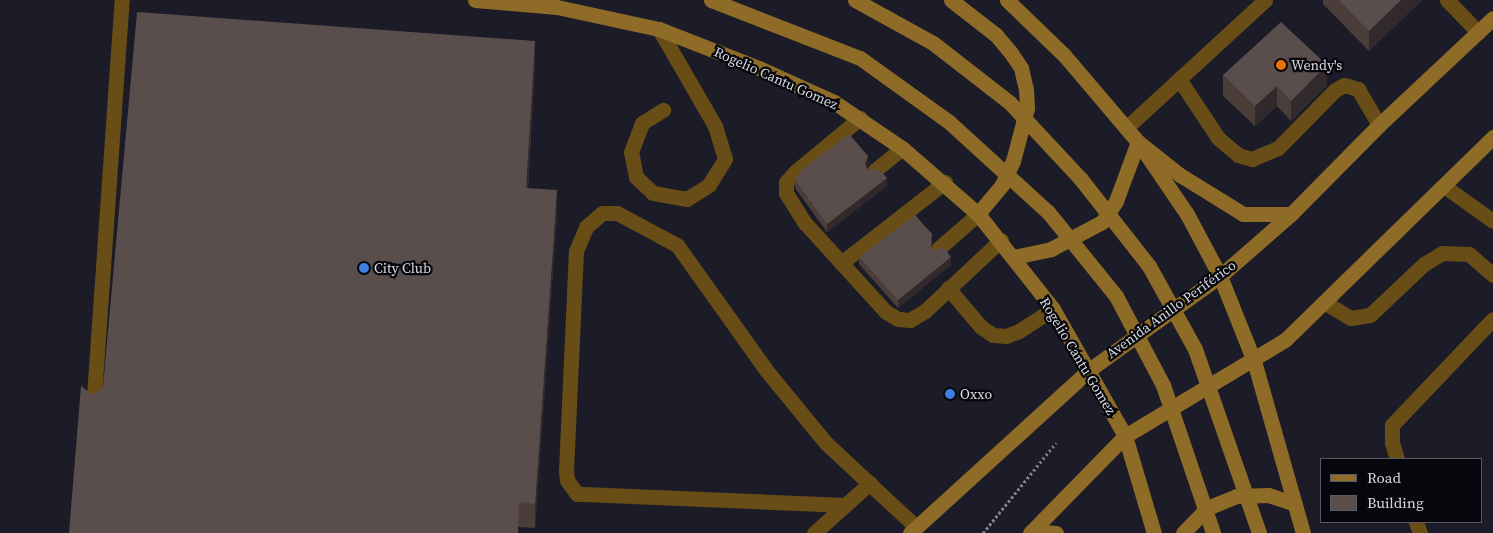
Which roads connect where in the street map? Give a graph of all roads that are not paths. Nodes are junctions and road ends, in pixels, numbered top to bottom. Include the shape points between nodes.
1 (122, 0) edge
2 (475, 0) edge
3 (711, 0) edge
4 (855, 0) edge
5 (951, 0) edge
6 (1007, 0) edge
7 (1265, 0) edge
8 (1447, 0) edge
9 (1493, 18) edge
10 (658, 29) junction
11 (1478, 32) junction
12 (1178, 79) junction
13 (663, 110) dead end
14 (860, 118) junction
15 (1379, 125) junction
16 (1126, 128) junction
17 (1493, 138) edge
18 (1138, 142) junction
19 (902, 148) junction
20 (874, 171) edge
21 (945, 182) junction
22 (1444, 186) junction
23 (978, 214) junction
24 (1291, 214) junction
25 (1493, 221) edge
26 (1001, 240) junction
27 (938, 249) edge
28 (1014, 257) junction
29 (840, 263) junction
30 (1493, 275) edge
31 (1220, 276) junction
32 (948, 288) junction
33 (1324, 302) junction
34 (1053, 309) junction
35 (1493, 319) edge
36 (1254, 361) junction
37 (1089, 370) junction
38 (93, 410) edge
39 (1125, 436) junction
40 (1397, 458) edge
41 (870, 483) junction
42 (1295, 504) junction
43 (845, 505) junction
44 (913, 530) edge
45 (1031, 532) edge
46 (814, 533) edge
47 (1056, 533) edge
48 (1154, 533) edge
49 (1183, 533) edge
50 (1213, 533) edge
51 (1259, 533) edge
52 (1303, 533) edge

1 - 38 lane
2 - 10 street, Rogelio Cantu Gomez via 557,7
3 - 50 street via 860,58 949,122 1048,212 1116,296 1163,385
4 - 51 street via 933,43 1010,103 1080,178 1149,266 1195,349
5 - 23 street via 996,35 1021,68 1026,89 1027,108 1013,161 1002,185
6 - 16 street via 1064,55
7 - 12 lane
8 - 11 lane
9 - 11 street, Avenida Anillo Periférico
10 - 13 lane via 715,126 724,159 709,185 687,199 653,193 636,177 631,152 642,123
10 - 14 street, Rogelio Cantu Gomez via 760,68 834,102
11 - 15 street, Avenida Anillo Periférico
12 - 15 lane via 1218,138 1238,155 1252,159 1278,148 1335,90 1344,85 1358,89
12 - 16 lane
14 - 19 street, Rogelio Cantu Gomez
14 - 29 lane via 786,182 786,193 810,219
15 - 24 street, Avenida Anillo Periférico
16 - 18 street
17 - 22 street
18 - 24 street via 1194,185 1243,214
18 - 28 street via 1116,201 1102,222 1051,249
18 - 31 street via 1187,214
19 - 20 lane
19 - 21 street, Rogelio Cantu Gomez
21 - 23 street, Rogelio Cantu Gomez
21 - 29 lane
22 - 25 lane
22 - 33 street
23 - 26 street, Rogelio Cantu Gomez
23 - 27 lane
24 - 31 street, Avenida Anillo Periférico
26 - 28 street, Rogelio Cantu Gomez
26 - 32 lane
28 - 34 street, Rogelio Cantu Gomez
29 - 32 lane via 879,296 898,319 910,320 925,311
30 - 33 lane via 1469,254 1442,253 1424,264 1370,315 1351,318
31 - 36 street
31 - 37 street, Avenida Anillo Periférico
32 - 34 lane via 981,327 993,335 1006,336 1019,331
33 - 36 street via 1285,340
34 - 37 street, Rogelio Cantu Gomez
35 - 40 lane via 1392,425 1392,444
36 - 39 street
36 - 42 street
37 - 39 street, Rogelio Cantu Gomez
37 - 44 street, Avenida Anillo Periférico
39 - 45 street
39 - 48 street, Rogelio Cantu Gomez
41 - 43 lane
41 - 43 lane via 826,443 766,370 677,245 617,213 602,213 586,227 576,251 566,471 567,480 577,494
41 - 44 lane
42 - 49 street via 1268,495 1236,496 1207,508
42 - 52 street
43 - 46 lane
45 - 47 street

